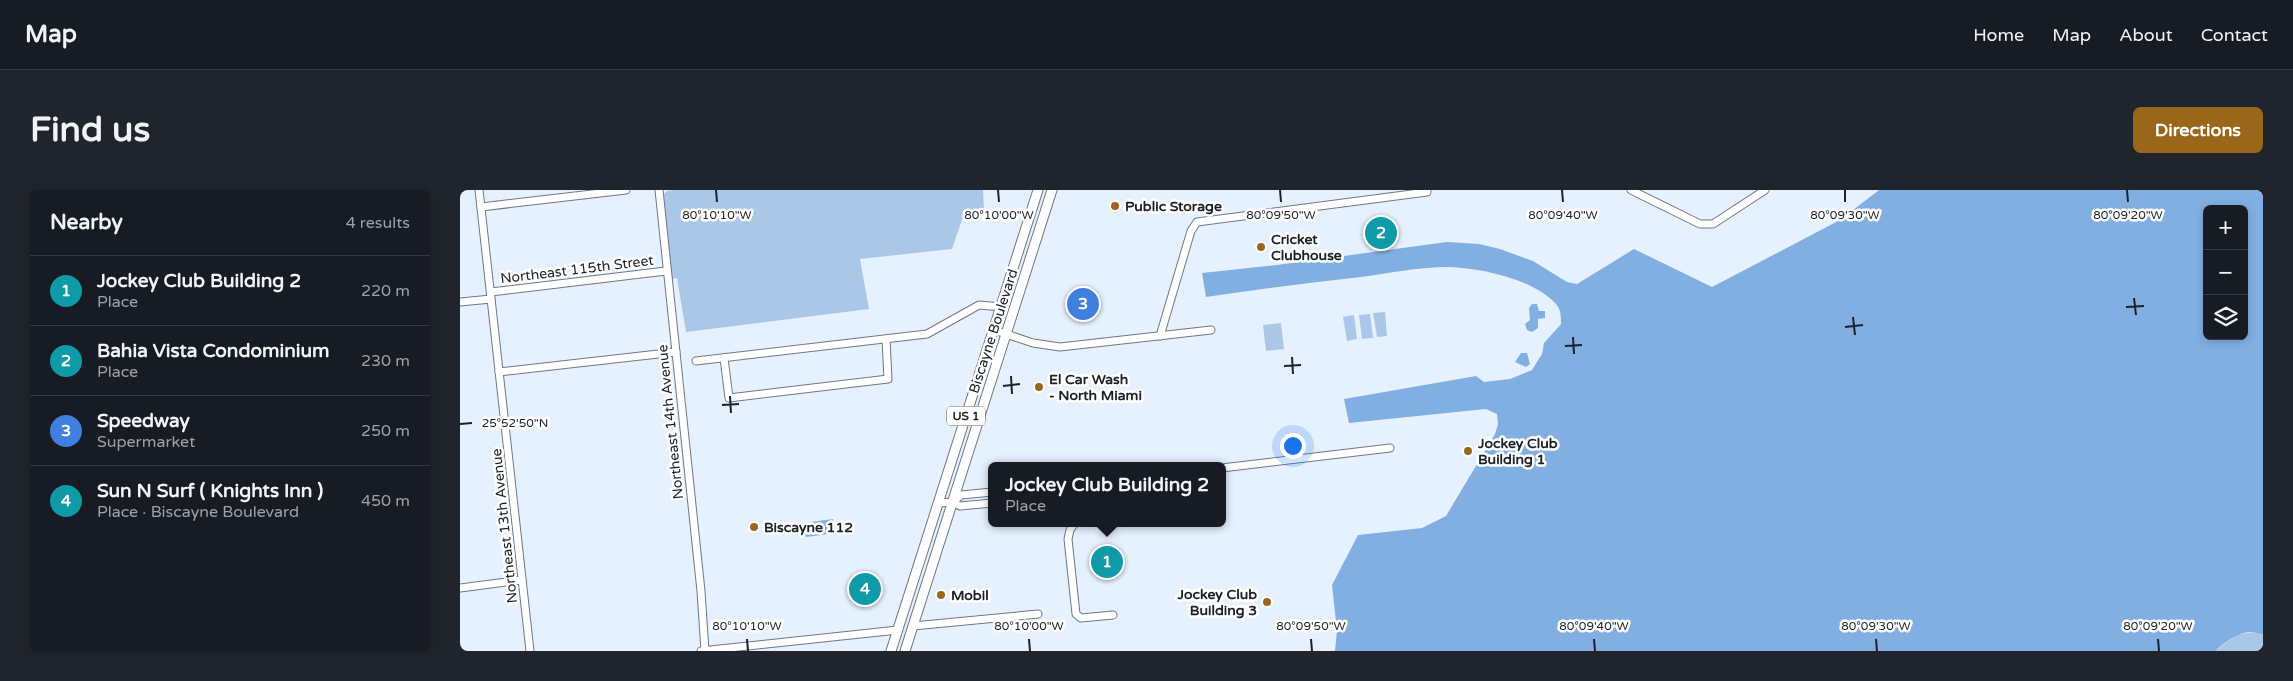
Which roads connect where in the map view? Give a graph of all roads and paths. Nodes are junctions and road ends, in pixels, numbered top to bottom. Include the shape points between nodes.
1 (479, 190) edge
2 (626, 190) edge
3 (659, 190) edge
4 (1038, 190) edge
5 (1052, 190) edge
6 (1631, 190) edge
7 (1765, 190) edge
8 (1427, 192) dead end
9 (481, 207) junction
10 (666, 271) junction
11 (491, 295) junction
12 (460, 302) edge
13 (1001, 307) junction
14 (994, 330) junction
15 (1211, 330) dead end
16 (1006, 334) junction
17 (1160, 336) junction
18 (886, 339) junction
19 (676, 352) junction
20 (724, 358) junction
21 (696, 361) dead end
22 (499, 372) junction
23 (1390, 448) dead end
24 (1226, 468) edge
25 (988, 493) edge
26 (952, 502) junction
27 (938, 503) junction
28 (988, 503) edge
29 (1073, 527) edge
30 (522, 580) junction
31 (460, 588) edge
32 (1038, 614) dead end
33 (1113, 615) dead end
34 (913, 626) junction
35 (898, 630) junction
36 (530, 651) edge
37 (701, 651) edge
38 (705, 651) edge
39 (892, 651) edge
40 (905, 651) edge

1 - 9 street, Northeast 13th Avenue
2 - 9 street
3 - 10 street, Northeast 14th Avenue
4 - 13 main road, Biscayne Boulevard / US 1
5 - 16 main road, Biscayne Boulevard / US 1
6 - 7 street via 1700,224 1713,224
8 - 17 street via 1197,222 1191,231
9 - 11 street, Northeast 13th Avenue
10 - 11 street, Northeast 115th Street
10 - 19 street, Northeast 14th Avenue
11 - 12 street, Northeast 115th Street
11 - 22 street, Northeast 13th Avenue
13 - 14 main road, Biscayne Boulevard / US 1
13 - 18 street via 979,305 927,334
14 - 16 street
14 - 27 main road, Biscayne Boulevard / US 1
15 - 17 street
16 - 17 street via 1044,346 1060,347
16 - 26 main road, Biscayne Boulevard / US 1
18 - 20 street
18 - 20 street via 888,379 748,396 729,398
19 - 22 street
19 - 38 street, Northeast 14th Avenue
20 - 21 street
22 - 30 street, Northeast 13th Avenue
23 - 24 street
25 - 26 street via 961,496
26 - 27 street
26 - 28 street via 960,506
26 - 34 main road, Biscayne Boulevard / US 1
27 - 35 main road, Biscayne Boulevard / US 1
29 - 33 street via 1068,535 1076,614 1081,618
30 - 31 street
30 - 36 street, Northeast 13th Avenue
32 - 34 street
34 - 40 main road, Biscayne Boulevard / US 1
35 - 38 street
35 - 39 main road, Biscayne Boulevard / US 1
37 - 38 street

